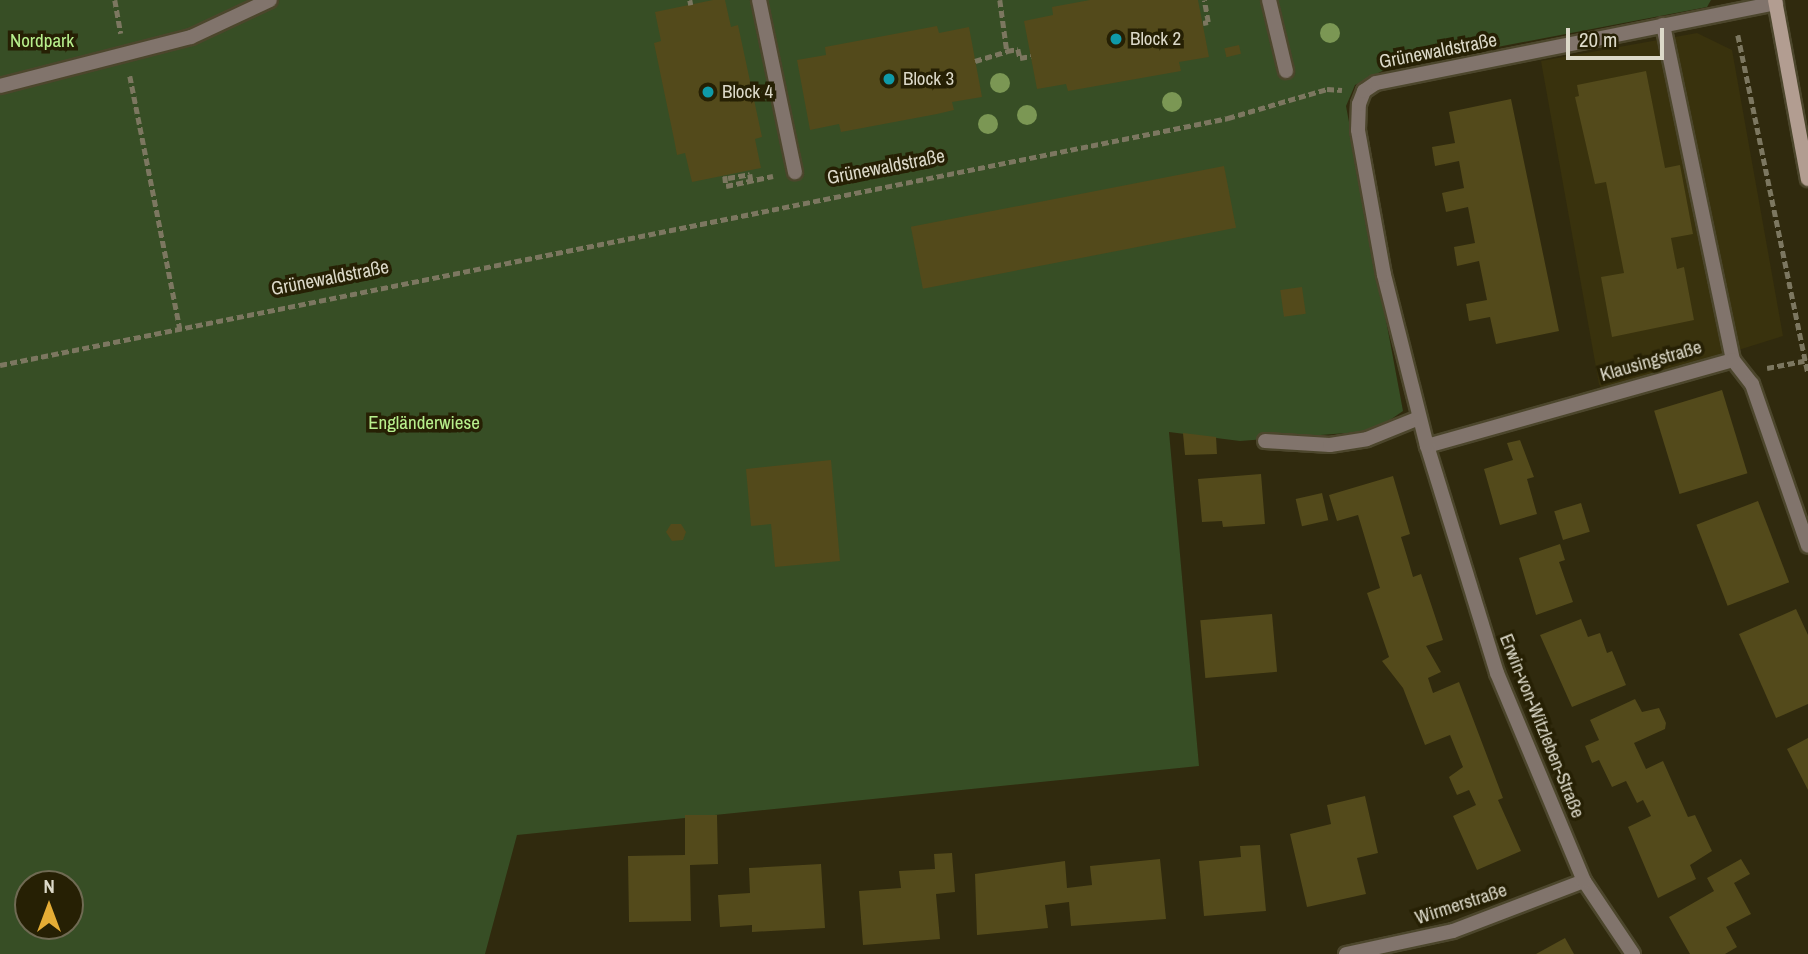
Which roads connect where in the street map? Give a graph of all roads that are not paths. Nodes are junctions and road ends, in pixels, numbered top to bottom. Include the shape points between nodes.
1 (270, 0) edge
2 (759, 0) edge
3 (1269, 0) edge
4 (1776, 2) edge
5 (1663, 25) junction
6 (1286, 71) dead end
7 (0, 86) edge
8 (1364, 91) joint
9 (794, 172) road end
10 (1808, 179) edge
11 (1733, 360) junction
12 (1419, 418) junction
13 (1265, 441) dead end
14 (1427, 446) junction
15 (1808, 546) edge
16 (1584, 881) junction
17 (1346, 954) edge
18 (1633, 954) edge

1 - 7 street via 191,37
2 - 9 street
3 - 6 street
4 - 5 street, Grünewaldstraße
4 - 10 street
5 - 8 street, Grünewaldstraße via 1376,83
5 - 11 street
8 - 12 street, Erwin-von-Witzleben-Straße via 1359,130 1384,275
11 - 14 street, Klausingstraße
11 - 15 street, Klausingstraße via 1746,372
12 - 13 street via 1355,441
12 - 14 street, Erwin-von-Witzleben-Straße
14 - 16 street, Erwin-von-Witzleben-Straße via 1497,673
16 - 17 street, Wirmerstraße via 1452,931
16 - 18 street, Erwin-von-Witzleben-Straße

